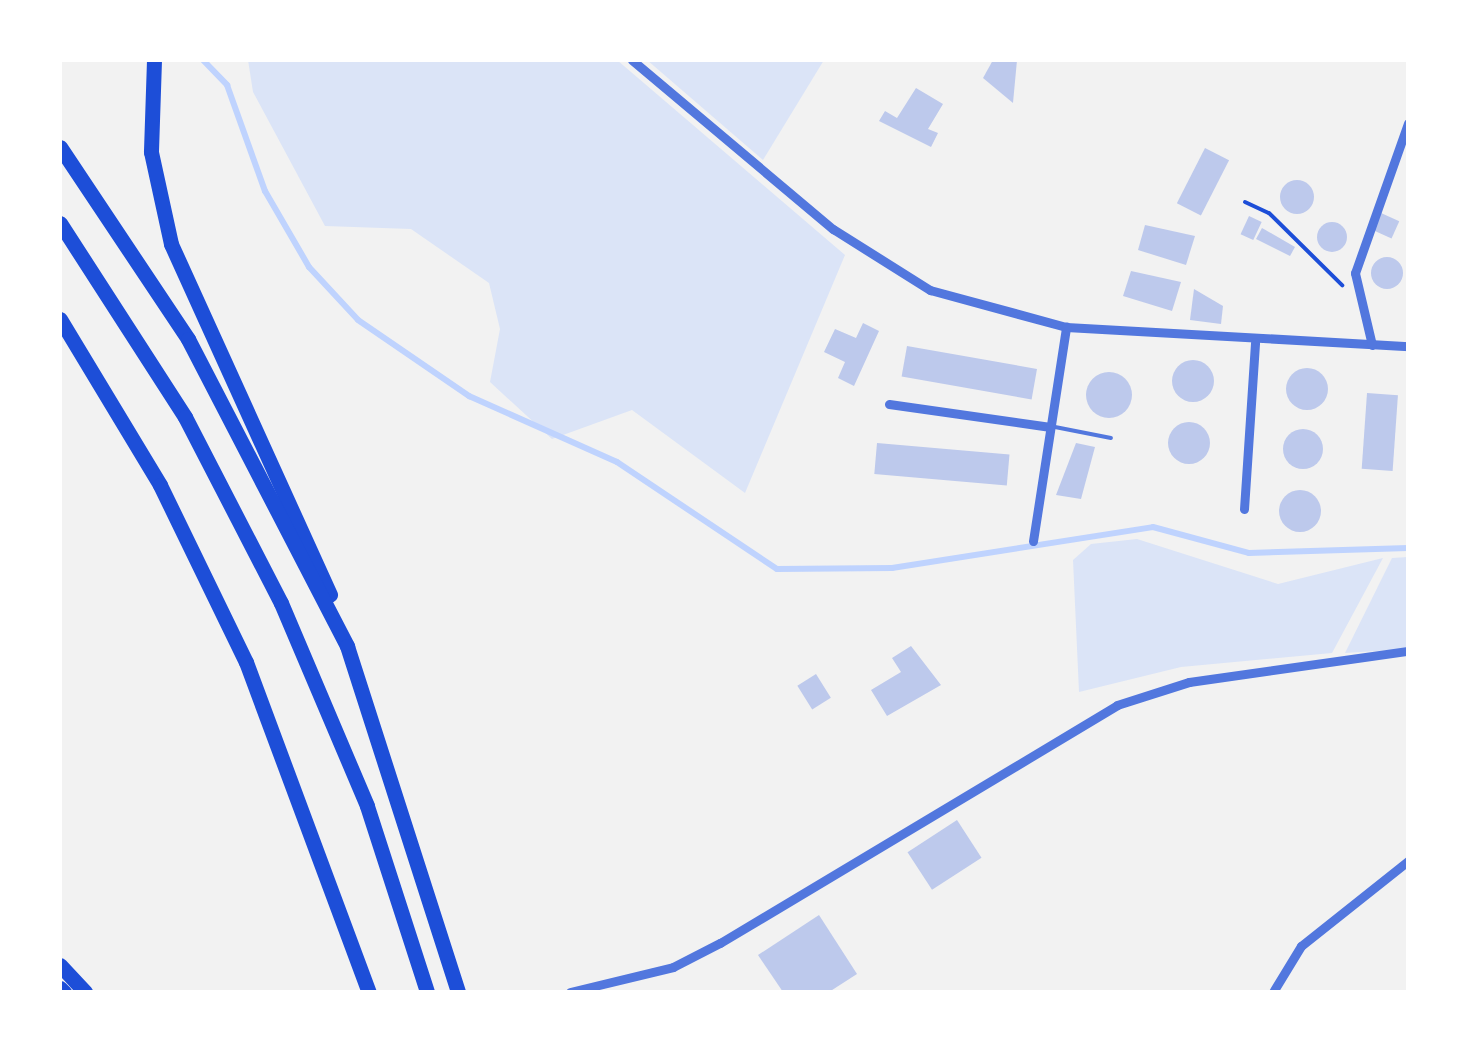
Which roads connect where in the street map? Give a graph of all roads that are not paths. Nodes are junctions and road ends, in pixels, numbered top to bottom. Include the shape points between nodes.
1 (154, 60) edge
2 (632, 60) edge
3 (1408, 123) edge
4 (60, 147) edge
5 (60, 223) edge
6 (60, 319) edge
7 (1066, 327) junction
8 (1255, 342) junction
9 (1372, 344) junction
10 (1408, 346) edge
11 (889, 404) dead end
12 (1050, 426) junction
13 (1111, 438) dead end
14 (1244, 509) dead end
15 (1033, 541) dead end
16 (347, 646) junction
17 (1408, 651) edge
18 (1408, 861) edge
19 (60, 966) edge
20 (66, 986) edge
21 (85, 992) edge
22 (368, 992) edge
23 (427, 992) edge
24 (458, 992) edge
25 (570, 992) edge
26 (1274, 992) edge

1 - 16 highway via 151,152 171,244 322,571
2 - 7 street via 882,264 981,308
3 - 9 street via 1360,250 1356,298
4 - 16 highway via 188,340
5 - 23 highway via 185,417 274,586 350,762
6 - 22 highway via 160,485 246,662
7 - 8 street
7 - 12 street
8 - 9 street
8 - 14 street
9 - 10 street
11 - 12 street
12 - 13 lane
12 - 15 street
16 - 24 highway
17 - 25 street via 1190,682 1117,705 720,943 673,966
18 - 26 street via 1301,946
19 - 20 highway
20 - 21 highway

